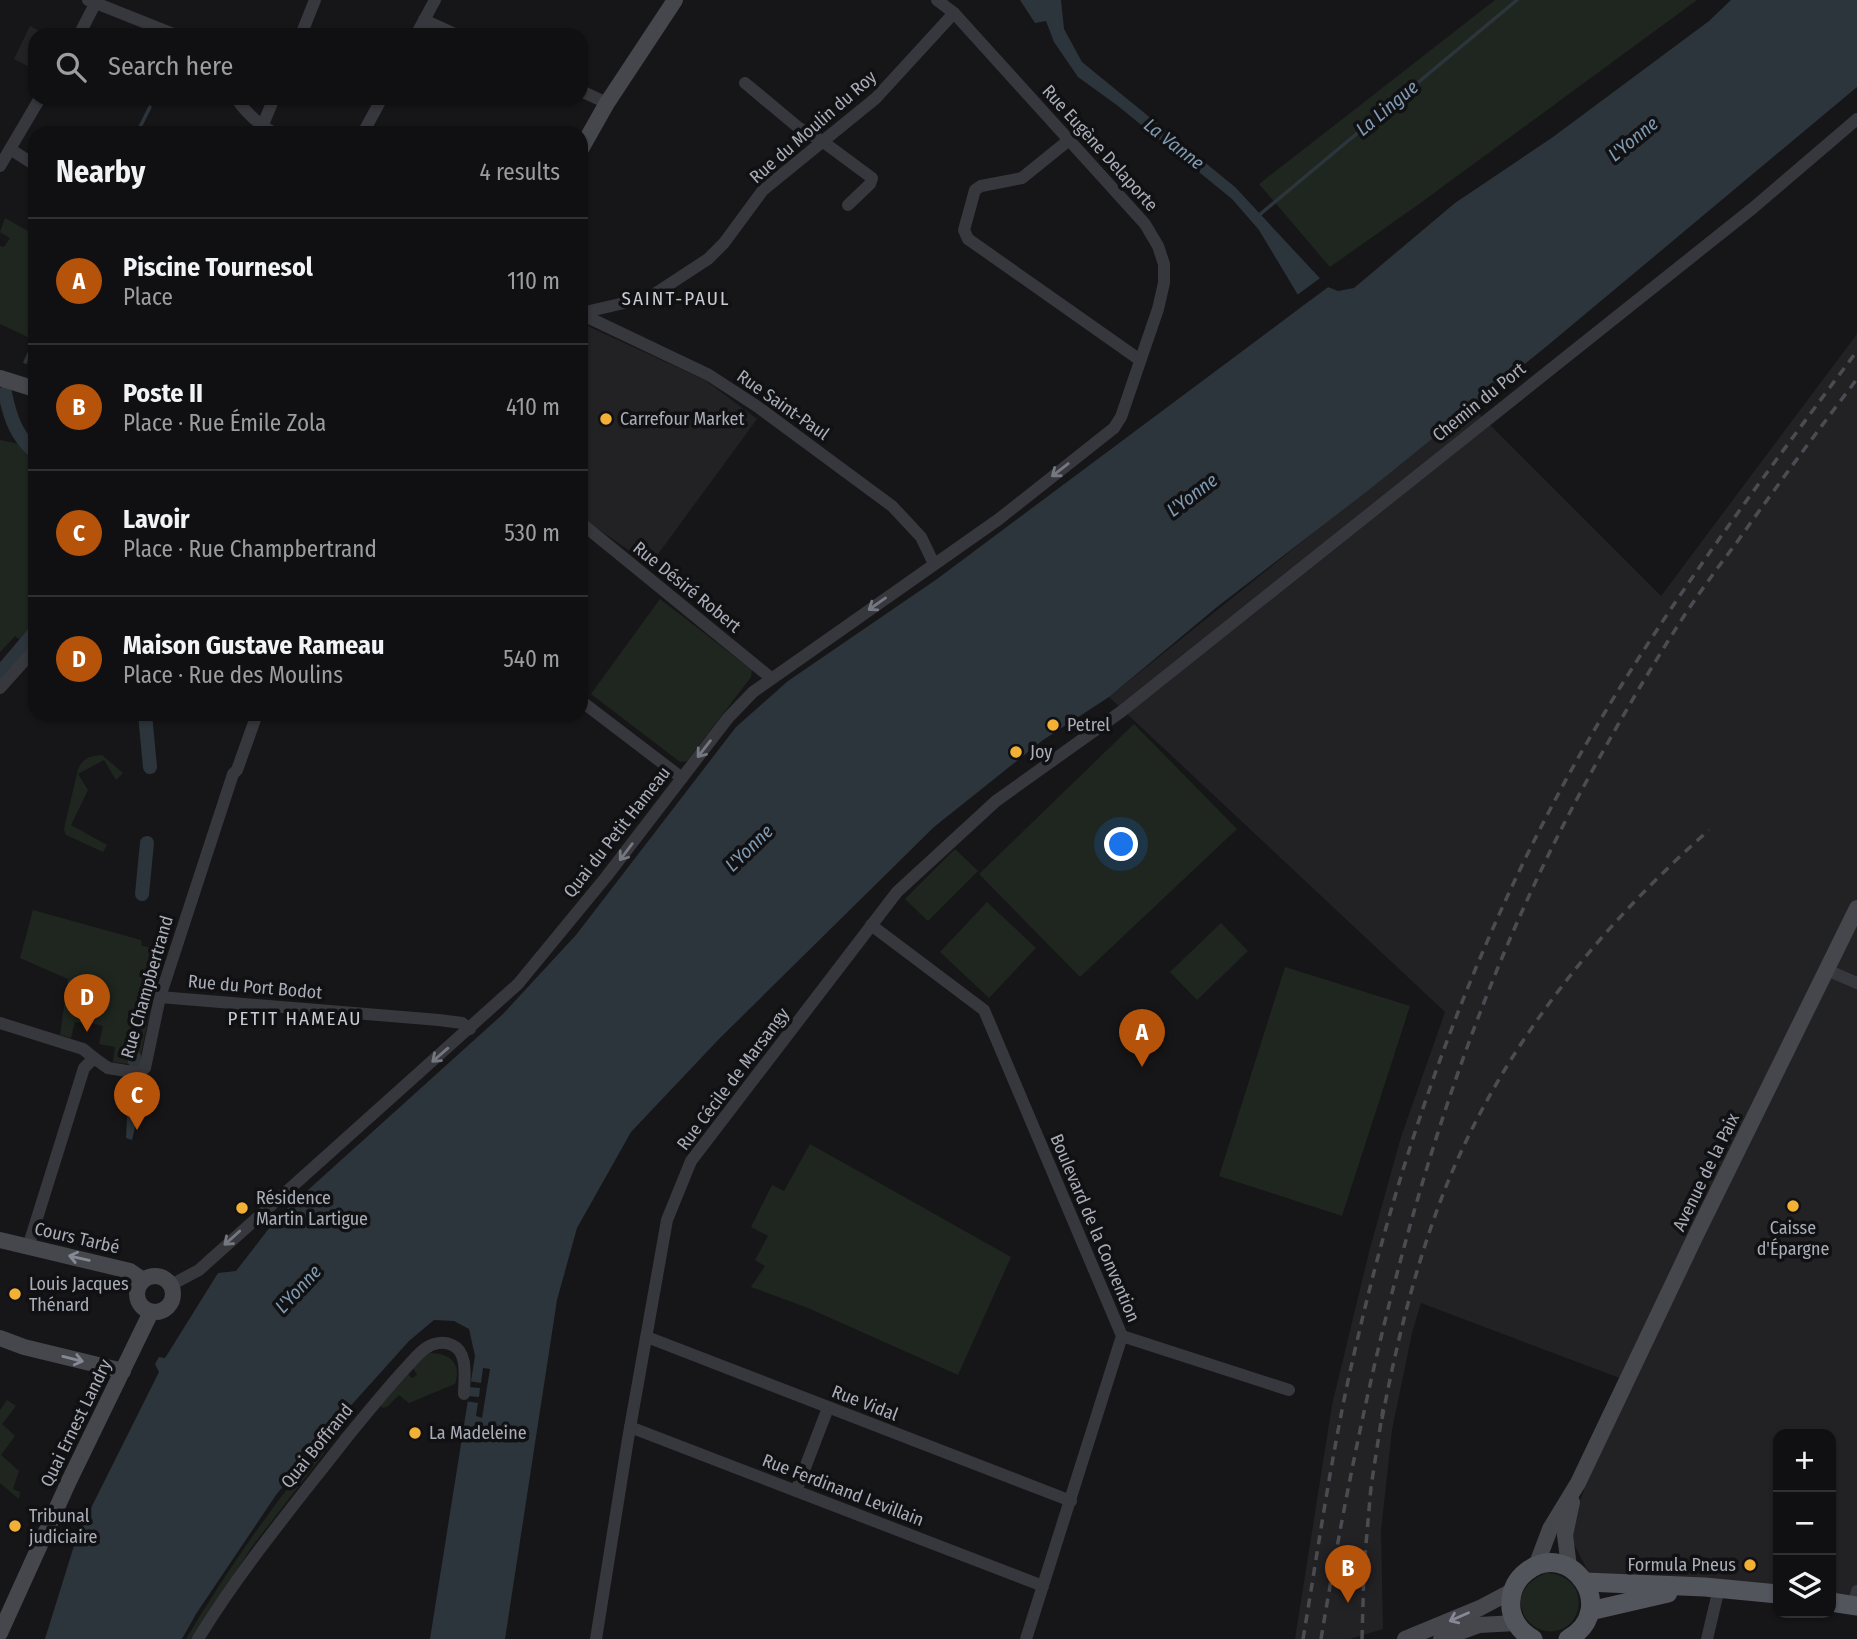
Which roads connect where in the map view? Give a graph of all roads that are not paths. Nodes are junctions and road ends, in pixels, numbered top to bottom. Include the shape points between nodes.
1 (315, 0) edge
2 (435, 0) edge
3 (675, 0) edge
4 (937, 0) edge
5 (92, 2) edge
6 (954, 13) junction
7 (424, 20) junction
8 (82, 28) edge
9 (158, 28) edge
10 (304, 28) edge
11 (420, 28) edge
12 (442, 28) edge
13 (745, 83) dead end
14 (588, 94) edge
15 (607, 103) junction
16 (36, 105) edge
17 (241, 105) edge
18 (273, 105) edge
19 (378, 105) edge
20 (1857, 119) edge
21 (263, 126) edge
22 (269, 126) edge
23 (367, 126) edge
24 (588, 137) edge
25 (1069, 139) junction
26 (822, 141) junction
27 (9, 149) junction
28 (28, 161) edge
29 (0, 166) edge
30 (848, 205) dead end
31 (588, 311) edge
32 (588, 316) edge
33 (1140, 360) junction
34 (0, 378) edge
35 (28, 387) edge
36 (1114, 428) joint
37 (588, 529) edge
38 (934, 564) junction
39 (28, 657) edge
40 (771, 678) junction
41 (0, 688) edge
42 (588, 706) edge
43 (1122, 711) joint
44 (254, 721) edge
45 (682, 778) junction
46 (1857, 908) edge
47 (871, 925) junction
48 (1827, 970) junction
49 (1857, 983) edge
50 (160, 997) junction
51 (0, 1023) edge
52 (470, 1029) junction
53 (94, 1058) junction
54 (0, 1240) edge
55 (28, 1247) junction
56 (143, 1280) junction
57 (171, 1285) junction
58 (151, 1312) junction
59 (1122, 1336) junction
60 (647, 1337) junction
61 (0, 1338) edge
62 (123, 1371) junction
63 (1289, 1390) dead end
64 (464, 1394) dead end
65 (828, 1408) junction
66 (630, 1427) junction
67 (1578, 1483) junction
68 (796, 1491) junction
69 (1071, 1501) junction
70 (1536, 1566) junction
71 (1569, 1567) junction
72 (1585, 1582) junction
73 (1043, 1587) junction
74 (1689, 1588) junction
75 (1719, 1588) junction
76 (1512, 1591) junction
77 (1773, 1593) edge
78 (1856, 1601) edge
79 (1836, 1602) edge
80 (1590, 1611) junction
81 (1516, 1623) junction
82 (1, 1633) edge
83 (1571, 1638) edge
84 (198, 1639) edge
85 (596, 1639) edge
86 (1026, 1639) edge
87 (1405, 1639) edge
88 (1441, 1639) edge
89 (1533, 1639) edge
90 (1707, 1639) edge

1 - 10 street
2 - 7 street
3 - 15 main road
4 - 6 street, Rue Eugène Delaporte
5 - 8 street
5 - 9 street
6 - 25 street, Rue Eugène Delaporte
6 - 26 street, Rue du Moulin du Roy via 876,98
7 - 11 street
7 - 12 street
13 - 26 street, Rue du Moulin du Roy
14 - 15 street
15 - 24 main road
16 - 27 street
17 - 21 street
18 - 22 street
19 - 23 street
20 - 43 street, Chemin du Port via 1762,201
25 - 33 street, Rue Eugène Delaporte via 1145,224 1164,264 1158,309
25 - 33 street via 1022,178 975,190 964,230 968,239
26 - 30 street, Rue du Moulin du Roy via 872,178
26 - 31 street, Rue du Moulin du Roy via 763,190 708,259 650,297
27 - 28 street
27 - 29 street
32 - 38 street, Rue Saint-Paul via 709,375 758,407 892,506 920,537
33 - 36 street, Rue Eugène Delaporte
34 - 35 main road
36 -> 38 street, Quai du Petit Hameau
37 - 40 street, Rue Désiré Robert
38 -> 40 street, Quai du Petit Hameau
39 - 41 street
40 -> 45 street, Quai du Petit Hameau via 728,718
42 - 45 street
43 - 47 street, Rue Cécile de Marsangy via 996,802 897,892
44 - 50 street, Rue Champbertrand
45 -> 52 street, Quai du Petit Hameau via 518,984
46 - 48 main road, Avenue de la Paix
47 - 59 street, Boulevard de la Convention via 984,1010
47 - 60 street, Rue Cécile de Marsangy via 691,1161 662,1238
48 - 49 street
48 - 67 main road, Avenue de la Paix
50 - 52 street, Rue du Port Bodot via 439,1020 462,1023
50 - 53 street, Rue Champbertrand via 145,1068 135,1072 108,1068
51 - 53 street via 83,1049
52 -> 57 street, Quai du Petit Hameau via 199,1270
53 - 55 street, Rue Champbertrand via 84,1068
54 - 55 main road, Cours Tarbé
56 -> 55 main road, Cours Tarbé via 130,1271
56 - 57 main road via 162,1277
56 - 58 main road via 136,1296 141,1307
57 - 58 main road, Quai Ernest Landry via 168,1307
58 - 62 main road, Quai Ernest Landry
59 - 63 street
59 - 69 street, Boulevard de la Convention
60 - 65 street, Rue Vidal
60 - 66 street, Rue Cécile de Marsangy
61 -> 62 main road
62 - 82 main road, Quai Ernest Landry
64 - 84 street, Quai Boffrand via 464,1361 457,1348 436,1344 418,1354 271,1532
65 - 68 street
65 - 69 street, Rue Vidal
66 - 68 street, Rue Ferdinand Levillain
66 - 85 street, Rue Cécile de Marsangy
67 - 70 main road via 1550,1529
67 - 71 main road via 1565,1527
68 - 73 street, Rue Ferdinand Levillain
69 - 73 street, Boulevard de la Convention
70 - 71 main road
70 - 76 main road via 1524,1573
71 - 72 main road
72 - 74 main road
72 - 80 main road
73 - 86 street, Boulevard de la Convention
74 - 75 main road
74 - 80 main road
75 - 77 main road
75 - 90 street
76 - 81 main road via 1510,1604
76 -> 87 main road
78 - 79 main road
80 - 83 main road via 1584,1626
81 - 88 main road via 1479,1625
81 - 89 main road

